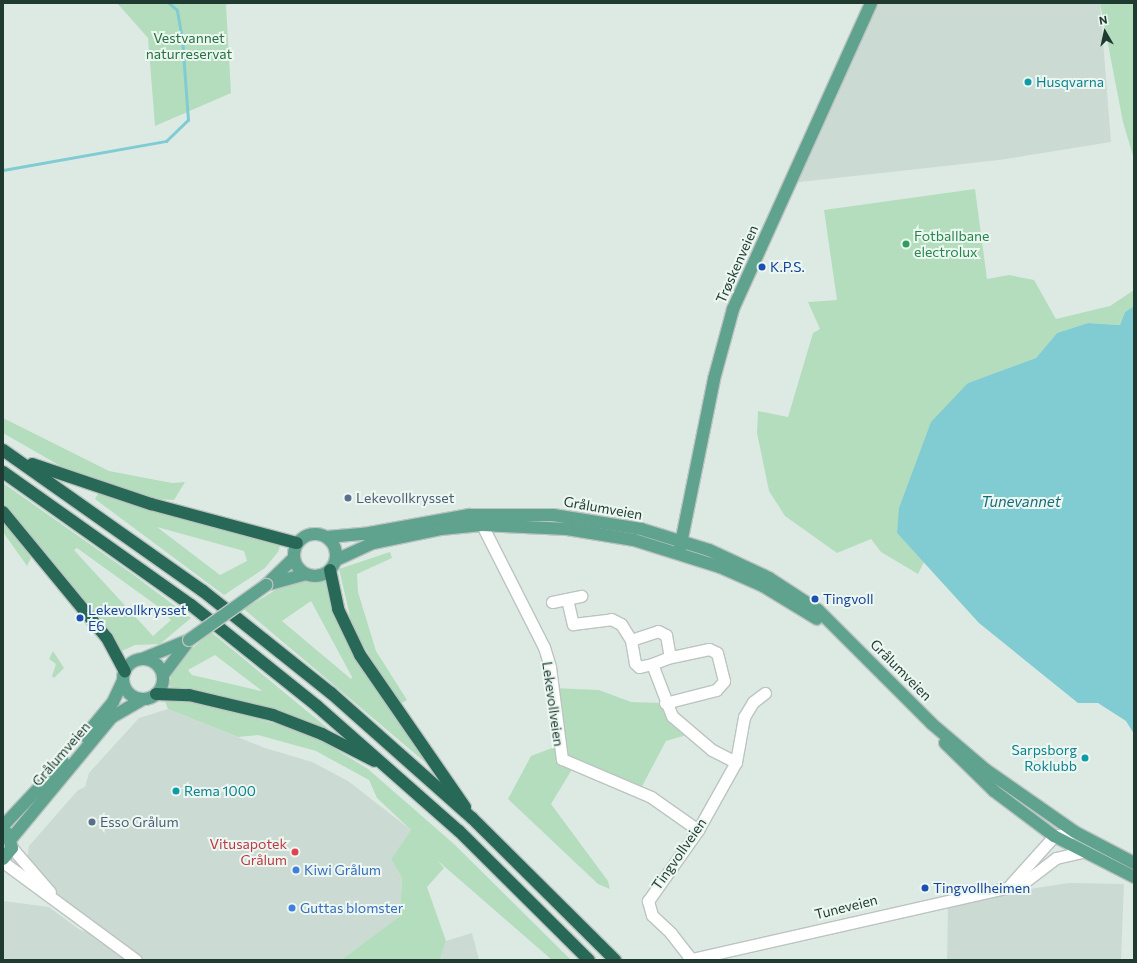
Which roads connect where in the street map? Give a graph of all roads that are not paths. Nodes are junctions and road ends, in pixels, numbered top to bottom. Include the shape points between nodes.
1 (871, 3) edge
2 (3, 450) edge
3 (14, 457) junction
4 (3, 472) edge
5 (3, 512) edge
6 (469, 515) junction
7 (482, 525) junction
8 (327, 537) junction
9 (682, 541) junction
10 (297, 543) junction
11 (679, 553) junction
12 (294, 558) junction
13 (333, 565) junction
14 (306, 574) junction
15 (266, 585) junction
16 (581, 596) dead end
17 (567, 599) junction
18 (552, 602) dead end
19 (847, 638) junction
20 (631, 640) junction
21 (175, 651) junction
22 (670, 657) junction
23 (142, 659) junction
24 (652, 664) junction
25 (162, 675) junction
26 (124, 677) junction
27 (765, 693) dead end
28 (156, 694) junction
29 (143, 699) junction
30 (665, 703) junction
31 (932, 724) junction
32 (736, 762) junction
33 (391, 770) junction
34 (472, 818) junction
35 (3, 826) edge
36 (698, 830) junction
37 (1075, 832) junction
38 (1054, 836) junction
39 (8, 839) edge
40 (1081, 852) junction
41 (3, 859) edge
42 (3, 862) edge
43 (1134, 863) edge
44 (1134, 877) edge
45 (1011, 884) junction
46 (51, 895) junction
47 (136, 960) edge
48 (589, 960) edge
49 (615, 960) edge
50 (690, 960) edge

1 - 9 main road, Trøskenveien via 733,309 718,359
2 - 3 highway
3 - 10 highway via 124,495
3 - 34 highway via 243,622 375,730
4 - 33 highway via 191,605
5 - 26 highway via 107,638
6 - 7 street, Lekevollveien
6 - 8 main road, Grålumveien via 364,534
6 - 9 main road, Grålumveien via 547,515 597,520
7 - 11 main road, Grålumveien via 566,528 634,540
7 - 13 main road, Grålumveien via 441,529 373,542
7 - 36 street, Lekevollveien via 544,647 550,667 562,759 651,797
8 - 10 main road via 314,533
8 - 13 main road via 335,547
9 - 11 main road, Trøskenveien
9 - 19 main road, Grålumveien via 769,578 818,610
10 - 12 main road
11 - 19 main road, Grålumveien via 763,586
12 - 14 main road
12 - 15 main road
13 - 14 main road via 317,576
13 - 34 highway via 341,616 360,655
14 - 15 main road
15 - 21 main road, bridge
16 - 17 street
17 - 18 street
17 - 20 street via 573,624 611,619 620,624
19 - 31 main road, Grålumveien
20 - 22 street via 658,631 666,635
20 - 24 street via 635,663 639,667
21 - 23 main road
21 - 25 main road
22 - 24 street
22 - 30 street via 709,649 717,653 724,681 716,690
23 - 25 main road via 153,662
23 - 26 main road via 131,663
24 - 30 street
25 - 28 main road
26 - 29 main road via 132,695
26 - 35 main road, Grålumveien via 106,711
27 - 32 street, Tingvollveien via 753,702 744,717
28 - 29 main road
28 - 33 highway via 189,695 290,721
29 - 39 main road, Grålumveien via 112,717
30 - 32 street via 672,716 690,734
31 - 37 main road, Grålumveien via 986,770
31 - 38 main road, Grålumveien via 944,742 978,777
32 - 36 street, Tingvollveien
33 - 48 highway
34 - 49 highway
36 - 50 street, Tingvollveien via 648,901 652,915 672,932
37 - 38 street
37 - 43 main road
38 - 40 main road
38 - 45 street
39 - 41 main road, Grålumveien
39 - 46 street
40 - 44 main road
40 - 45 street, Tuneveien via 1066,853 1022,884
42 - 46 street
45 - 50 street, Tuneveien
46 - 47 street

